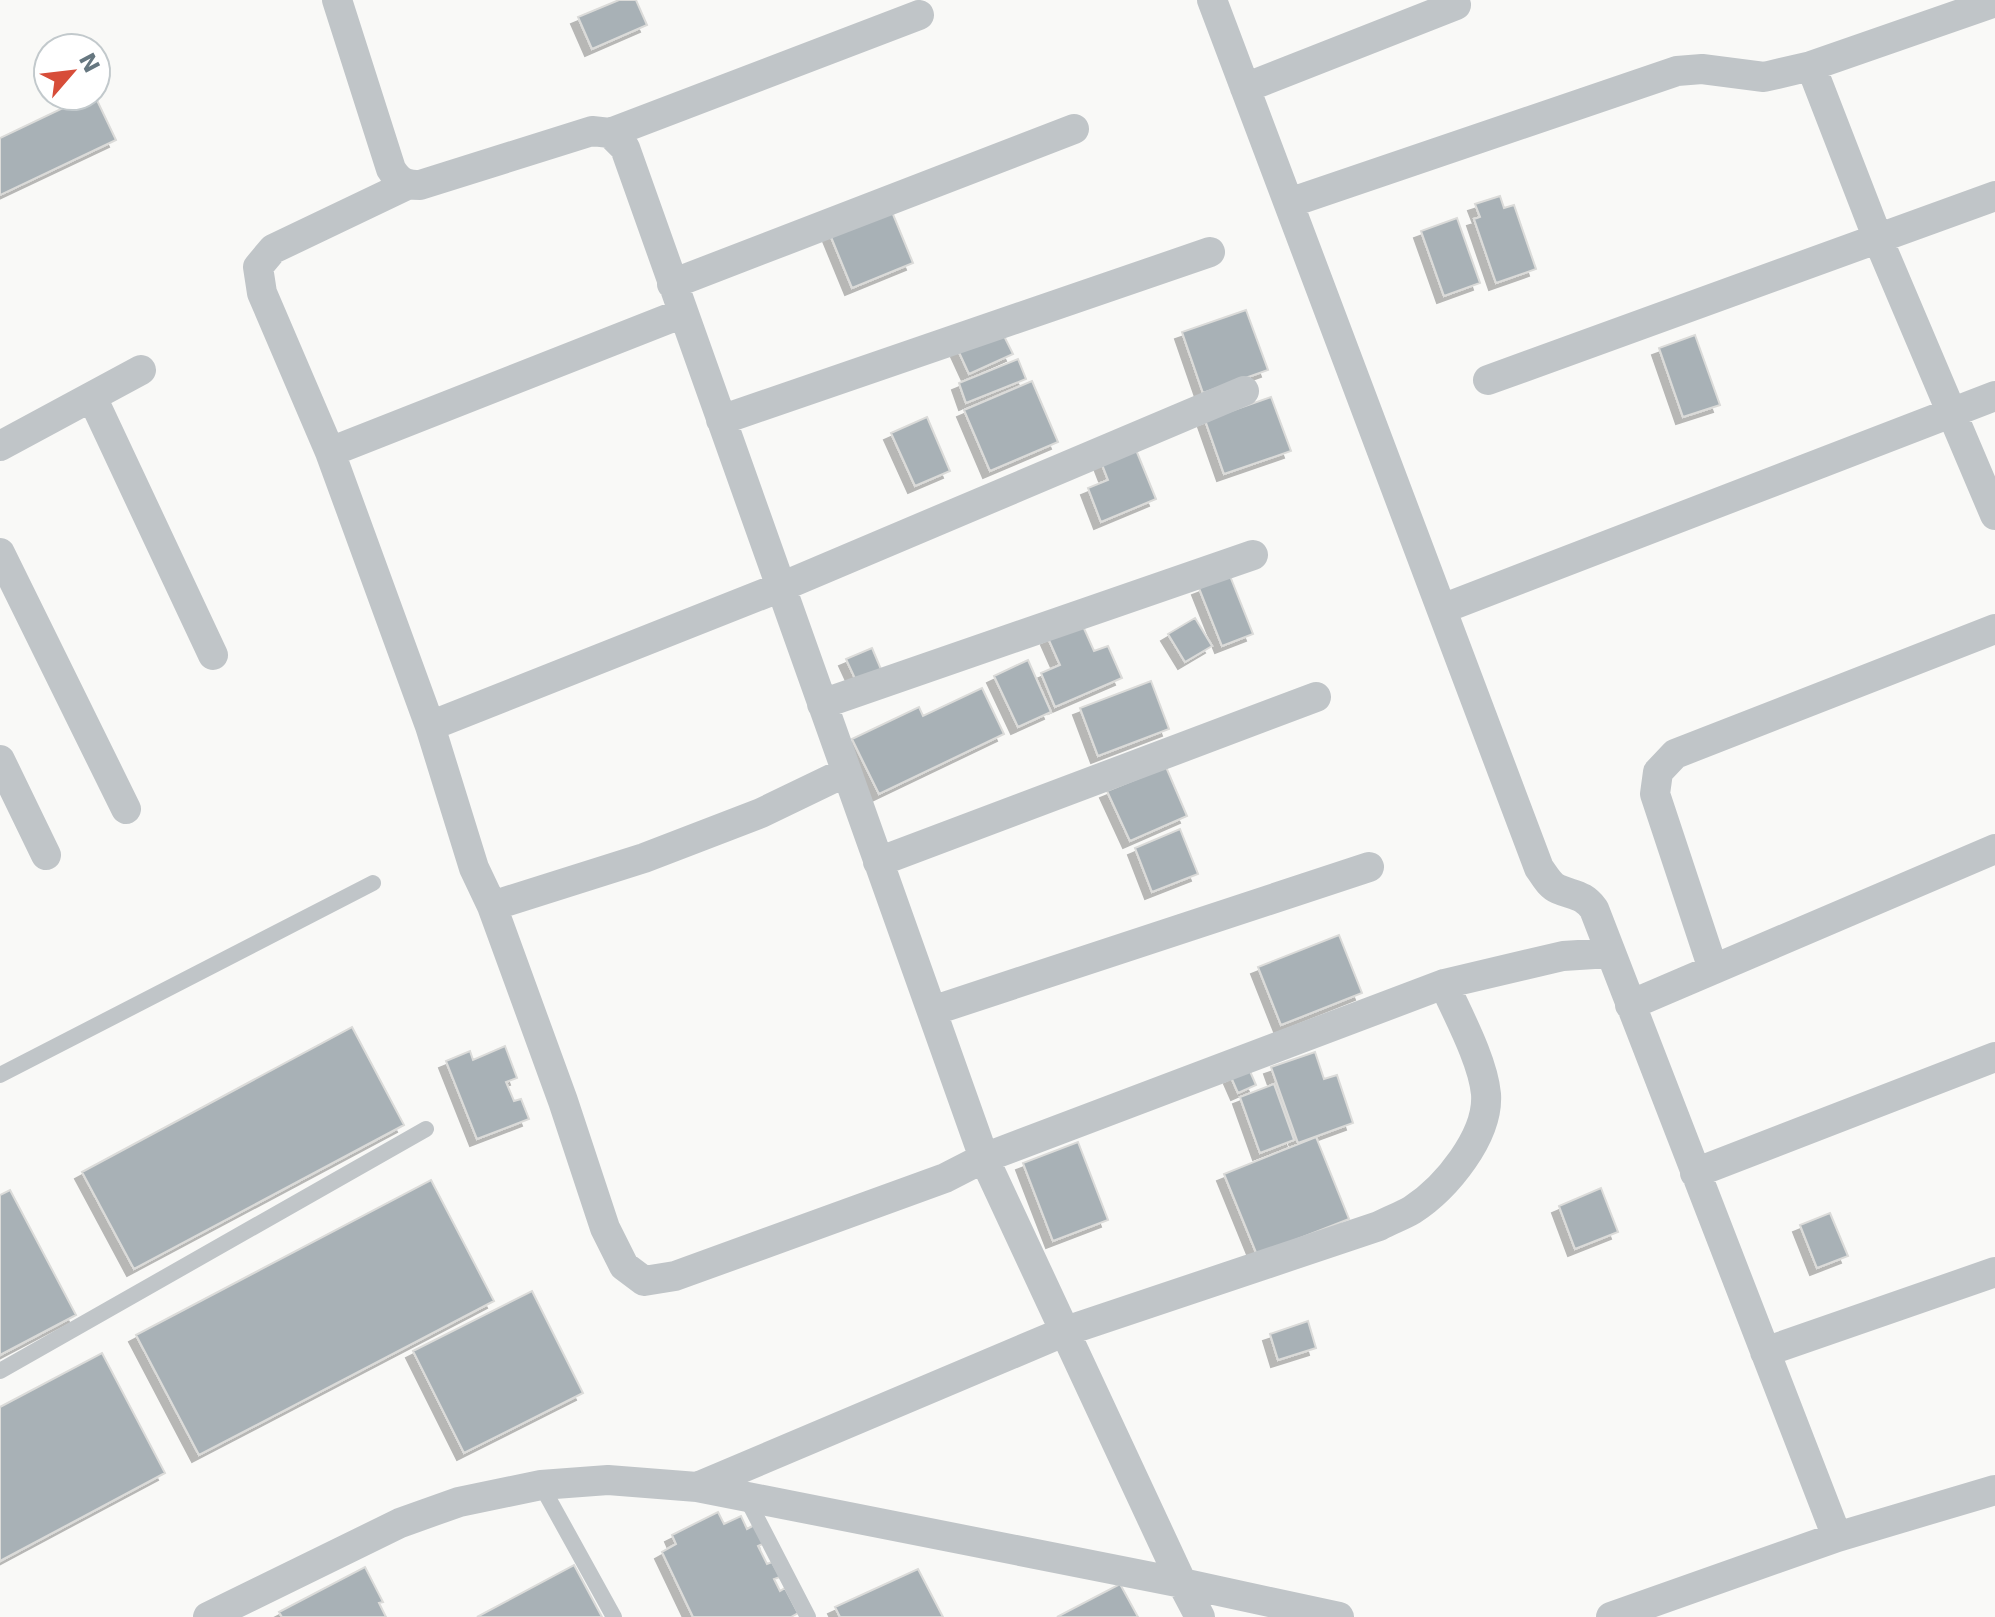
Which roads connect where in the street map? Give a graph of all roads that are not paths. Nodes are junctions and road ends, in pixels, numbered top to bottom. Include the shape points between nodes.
1 (337, 0) edge
2 (1212, 0) edge
3 (1995, 2) edge
4 (1456, 5) dead end
5 (919, 15) dead end
6 (1811, 66) junction
7 (1245, 88) junction
8 (1074, 129) dead end
9 (610, 133) junction
10 (407, 185) junction
11 (1995, 196) edge
12 (1289, 203) junction
13 (1878, 239) junction
14 (1210, 252) dead end
15 (672, 284) junction
16 (683, 313) junction
17 (141, 370) dead end
18 (1488, 380) dead end
19 (1244, 391) dead end
20 (1995, 396) edge
21 (92, 397) junction
22 (1950, 413) junction
23 (721, 420) junction
24 (0, 446) edge
25 (330, 452) junction
26 (1995, 515) edge
27 (0, 553) edge
28 (1253, 555) dead end
29 (781, 587) junction
30 (1442, 609) junction
31 (1995, 629) edge
32 (213, 655) dead end
33 (1316, 697) dead end
34 (822, 704) junction
35 (430, 726) junction
36 (0, 760) edge
37 (846, 772) junction
38 (126, 809) dead end
39 (1995, 849) edge
40 (46, 855) dead end
41 (878, 862) junction
42 (1369, 867) dead end
43 (373, 883) dead end
44 (492, 906) junction
45 (1610, 953) junction
46 (1713, 969) junction
47 (1444, 984) junction
48 (1630, 1005) junction
49 (932, 1011) junction
50 (1995, 1057) edge
51 (0, 1075) edge
52 (426, 1129) dead end
53 (984, 1158) junction
54 (1695, 1173) junction
55 (1995, 1272) edge
56 (1066, 1331) junction
57 (1765, 1352) junction
58 (0, 1371) edge
59 (541, 1485) junction
60 (697, 1487) junction
61 (1995, 1490) edge
62 (746, 1497) junction
63 (1837, 1537) junction
64 (1182, 1583) junction
65 (208, 1617) edge
66 (614, 1617) edge
67 (808, 1617) edge
68 (1200, 1617) edge
69 (1339, 1617) edge
70 (1611, 1617) edge

1 - 10 street via 387,161 396,179
2 - 7 street
3 - 6 street
4 - 7 street
5 - 9 street
6 - 12 street via 1764,77 1677,71
6 - 13 street
7 - 12 street
8 - 15 street
9 - 10 street via 592,131
9 - 15 street via 625,148
10 - 25 street via 273,249 258,267 262,293
11 - 13 street
12 - 30 street
13 - 18 street
13 - 22 street
14 - 23 street
15 - 16 street
16 - 23 street
16 - 25 street
17 - 21 street
19 - 29 street
20 - 22 street
21 - 24 street
21 - 32 street
22 - 26 street
22 - 30 street
23 - 29 street
25 - 35 street
27 - 38 street
28 - 34 street
29 - 34 street
29 - 35 street
30 - 45 street via 1539,868 1549,883 1586,899
31 - 46 street via 1675,754 1658,772 1655,794
33 - 41 street
34 - 37 street
35 - 44 street via 474,868
36 - 40 street
37 - 41 street
37 - 44 street via 673,847
39 - 46 street
41 - 49 street
42 - 49 street
43 - 51 lane
44 - 53 street via 605,1228 624,1266 644,1281 720,1260 945,1178
45 - 47 street via 1563,956
45 - 48 street
46 - 48 street
47 - 53 street
47 - 56 street via 1473,1048 1486,1095 1479,1135 1443,1185 1412,1210 1379,1226
48 - 54 street
49 - 53 street
50 - 54 street
52 - 58 lane
53 - 56 street
54 - 57 street
55 - 57 street
56 - 60 street
56 - 64 street
57 - 63 street
59 - 60 street via 608,1480
59 - 65 street via 459,1502 400,1523
59 - 66 lane
60 - 62 street
61 - 63 street
62 - 64 street
62 - 67 lane
63 - 70 street
64 - 68 street
64 - 69 street

